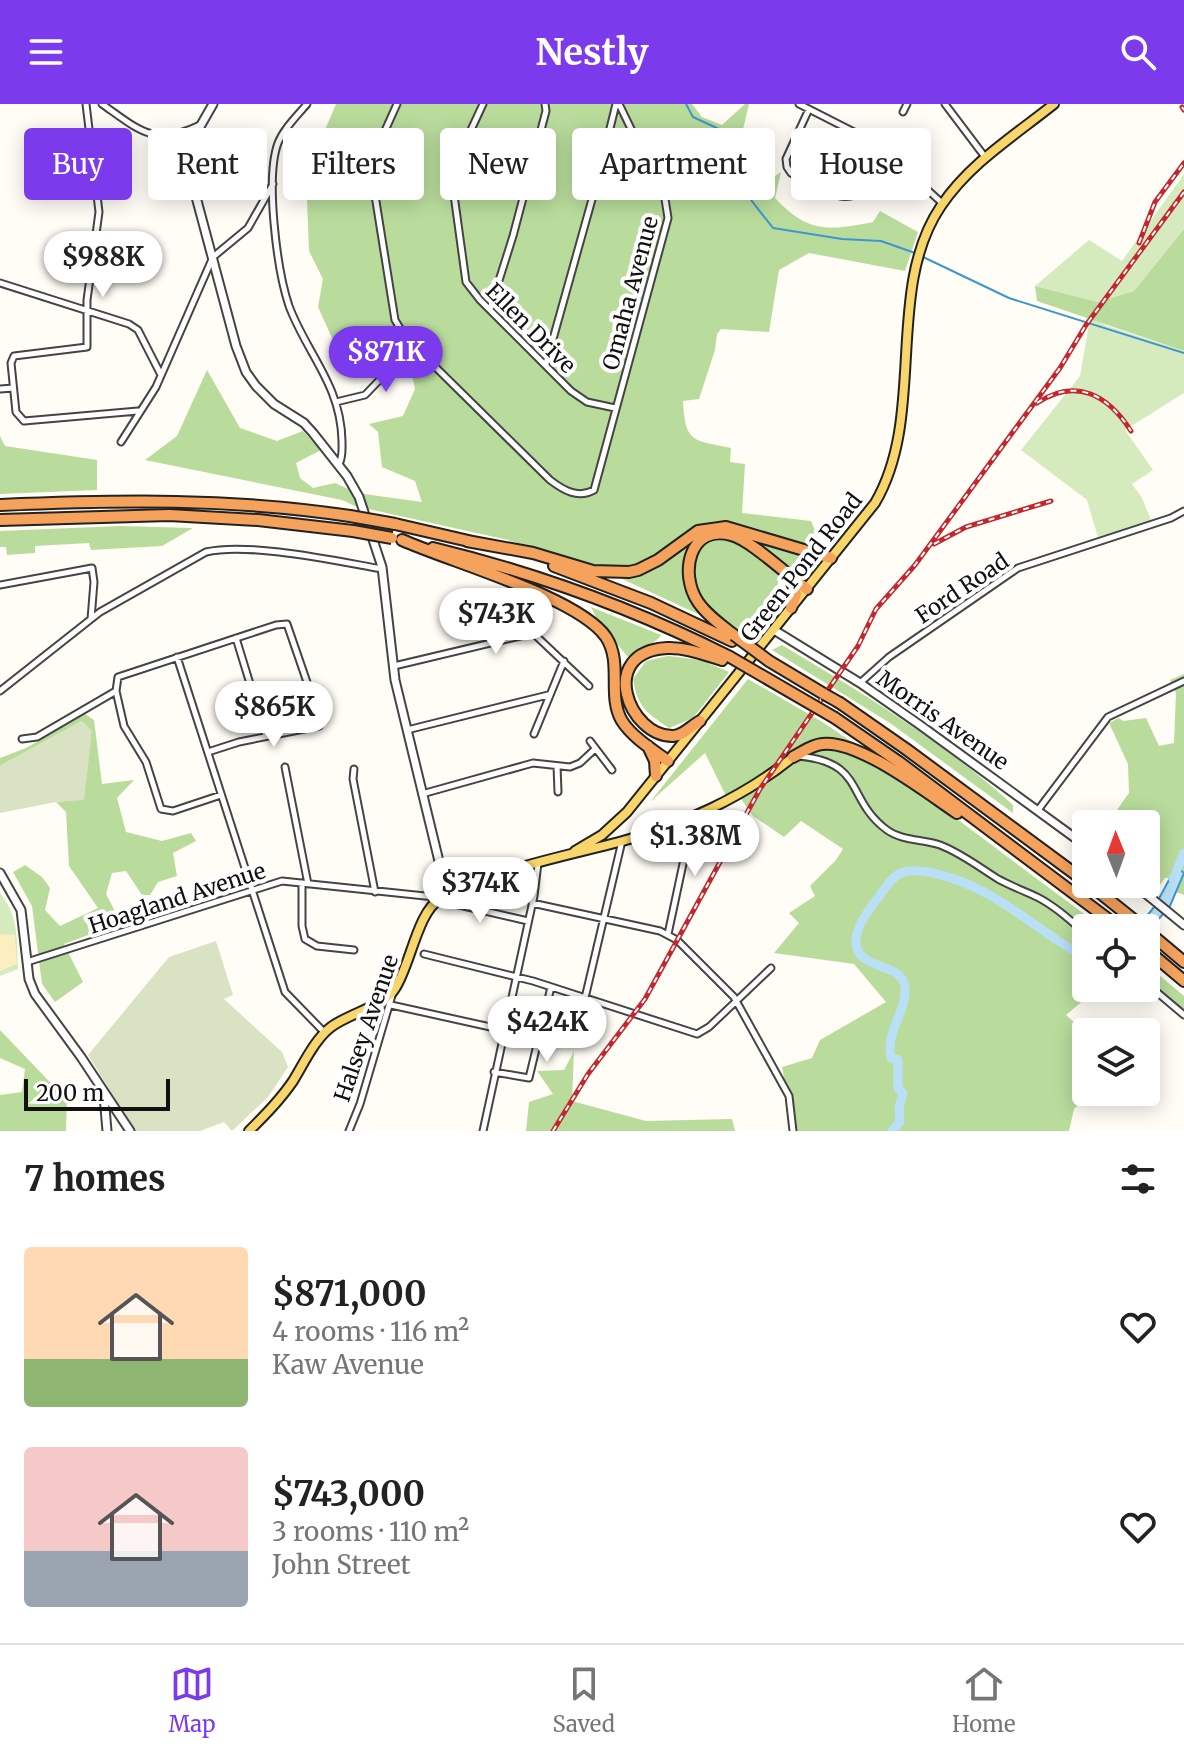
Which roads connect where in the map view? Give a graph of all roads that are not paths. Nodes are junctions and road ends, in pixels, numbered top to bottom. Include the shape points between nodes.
1 (86, 104) edge
2 (102, 104) edge
3 (213, 104) edge
4 (307, 104) edge
5 (397, 104) edge
6 (483, 104) edge
7 (545, 104) edge
8 (617, 104) edge
9 (799, 104) edge
10 (907, 104) edge
11 (945, 104) edge
12 (1049, 106) edge
13 (809, 109) junction
14 (903, 112) dead end
15 (200, 125) junction
16 (194, 128) edge
17 (199, 128) edge
18 (800, 128) edge
19 (843, 128) edge
20 (148, 131) edge
21 (791, 148) edge
22 (985, 157) junction
23 (791, 173) edge
24 (274, 183) junction
25 (931, 193) edge
26 (197, 200) edge
27 (943, 204) junction
28 (213, 257) junction
29 (0, 283) edge
30 (87, 309) junction
31 (490, 309) junction
32 (413, 345) junction
33 (546, 365) junction
34 (160, 374) junction
35 (13, 388) junction
36 (0, 389) edge
37 (336, 402) junction
38 (615, 408) junction
39 (138, 411) junction
40 (121, 442) dead end
41 (339, 464) junction
42 (0, 505) edge
43 (1184, 511) edge
44 (0, 520) edge
45 (397, 539) junction
46 (467, 541) junction
47 (831, 558) junction
48 (382, 569) junction
49 (785, 573) junction
50 (0, 585) edge
51 (807, 589) junction
52 (791, 608) junction
53 (91, 620) junction
54 (774, 630) junction
55 (236, 638) junction
56 (733, 638) junction
57 (177, 657) junction
58 (726, 659) junction
59 (564, 661) junction
60 (393, 666) junction
61 (1184, 681) edge
62 (860, 683) junction
63 (589, 686) dead end
64 (0, 691) edge
65 (116, 691) junction
66 (548, 695) junction
67 (700, 721) junction
68 (407, 730) junction
69 (534, 734) dead end
70 (266, 736) junction
71 (22, 739) dead end
72 (590, 741) dead end
73 (644, 742) junction
74 (595, 749) junction
75 (208, 752) junction
76 (793, 757) junction
77 (668, 761) junction
78 (557, 766) junction
79 (285, 767) dead end
80 (354, 769) dead end
81 (612, 770) dead end
82 (656, 776) junction
83 (558, 792) dead end
84 (422, 794) junction
85 (221, 795) junction
86 (1038, 810) junction
87 (693, 815) junction
88 (1072, 836) edge
89 (622, 841) junction
90 (575, 851) junction
91 (538, 863) junction
92 (1041, 866) junction
93 (1072, 872) edge
94 (0, 873) edge
95 (305, 884) junction
96 (252, 890) junction
97 (375, 892) junction
98 (444, 898) junction
99 (1106, 898) edge
100 (1151, 898) edge
101 (532, 903) junction
102 (1102, 914) edge
103 (1126, 914) edge
104 (604, 919) junction
105 (528, 921) junction
106 (1072, 923) edge
107 (1184, 925) edge
108 (668, 934) junction
109 (1160, 941) edge
110 (354, 950) dead end
111 (424, 954) dead end
112 (1160, 961) edge
113 (27, 962) junction
114 (1184, 962) edge
115 (771, 968) dead end
116 (516, 976) junction
117 (1184, 981) edge
118 (551, 987) junction
119 (393, 992) junction
120 (1160, 995) edge
121 (585, 998) junction
122 (736, 1002) junction
123 (391, 1005) junction
124 (1184, 1015) edge
125 (504, 1030) junction
126 (324, 1032) junction
127 (494, 1072) junction
128 (104, 1093) junction
129 (118, 1111) junction
130 (106, 1118) junction
131 (107, 1131) edge
132 (130, 1131) edge
133 (249, 1131) edge
134 (349, 1131) edge
135 (483, 1131) edge
136 (793, 1131) edge

1 - 30 street via 99,212
2 - 20 street
3 - 15 street
4 - 24 street via 278,143
5 - 32 street via 370,171 393,312
6 - 31 street, Ellen Drive via 451,182 466,282
7 - 31 street
8 - 33 street
8 - 38 street, Omaha Avenue via 668,211
9 - 13 street
10 - 14 street
11 - 22 street
12 - 22 main road, Green Pond Road
13 - 18 street
13 - 19 street
15 - 16 street
15 - 17 street
21 - 23 street via 786,159
22 - 27 main road, Green Pond Road
24 - 28 street via 248,228
24 - 37 street via 283,286
25 - 27 street
26 - 28 street
27 - 47 main road, Green Pond Road via 918,261 892,466 875,503
28 - 34 street
28 - 41 street via 246,372 274,404 304,423
29 - 30 street
30 - 34 street via 138,330
30 - 35 street via 87,347 14,356
31 - 33 street, Ellen Drive
32 - 37 street via 365,395
32 - 38 street, Omaha Avenue via 561,489 587,494 594,490
33 - 38 street, Ellen Drive via 587,402
34 - 39 street
35 - 36 street
35 - 39 street via 16,412 24,421
37 - 41 street via 342,436
39 - 40 street
41 - 48 street via 359,497
42 - 46 highway, bridge via 136,500 289,508
43 - 62 street, Ford Road via 1018,568
44 - 45 highway, bridge via 169,515
45 - 58 highway via 574,589 652,620
45 - 73 highway via 551,599 588,620 613,652 619,715
46 - 47 highway via 593,571 629,572 658,560 698,531 726,527
46 - 56 highway via 593,580
47 - 51 main road, Green Pond Road
48 - 53 street via 216,550 197,556
48 - 60 street
49 - 51 highway
49 - 52 highway via 795,589
49 - 56 highway via 733,535 714,535 693,548 687,569 693,593
50 - 53 street via 92,568
51 - 52 main road, Green Pond Road
52 - 54 main road, Green Pond Road
53 - 64 street
54 - 62 street, Morris Avenue
54 - 67 main road, Green Pond Road
55 - 57 street
55 - 70 street
55 - 70 street via 287,624 320,720 312,729
56 - 93 highway, bridge via 840,703
57 - 65 street via 120,675
57 - 75 street
58 - 67 highway via 665,648 641,656 628,672 630,707 653,729 681,735
58 - 92 highway, bridge via 835,718
59 - 60 street via 529,633
59 - 63 street
59 - 66 street
60 - 68 street
61 - 86 street via 1108,717
62 - 86 street, Morris Avenue
65 - 71 street via 37,737
65 - 85 street via 124,726 146,762 161,809 173,811
66 - 68 street
66 - 69 street
67 - 77 main road, Green Pond Road
68 - 84 street
70 - 75 street
72 - 74 street
73 - 77 highway
73 - 82 highway
74 - 78 street via 580,763
74 - 81 street
75 - 85 street
76 - 87 main road via 761,783
76 - 92 highway via 829,744 865,754
76 - 106 street via 838,766 869,812 890,832 959,854
77 - 82 main road, Green Pond Road
78 - 83 street
78 - 84 street via 533,763
79 - 95 street
80 - 97 street
82 - 90 main road, Green Pond Road via 610,829
84 - 98 street
85 - 96 street
86 - 88 street, Morris Avenue
87 - 89 main road
87 - 108 street
89 - 90 main road
89 - 104 street
90 - 91 main road
91 - 98 main road
91 - 101 street
92 - 102 highway
94 - 113 street via 21,910
95 - 96 street, Hoagland Avenue via 282,881
95 - 97 street, Hoagland Avenue
95 - 110 street via 305,939 317,946
96 - 113 street, Hoagland Avenue
96 - 126 street via 285,992
97 - 98 street, Hoagland Avenue
98 - 105 street, Hoagland Avenue
98 - 119 main road, Halsey Avenue via 431,906
99 - 103 highway
100 - 107 street
101 - 104 street
101 - 105 street
104 - 108 street
104 - 121 street
105 - 116 street
108 - 122 street
109 - 114 highway
111 - 116 street
112 - 117 highway
113 - 128 street via 35,994
115 - 122 street
116 - 118 street
116 - 125 street
118 - 121 street
118 - 127 street via 529,1078
119 - 123 street, Halsey Avenue
119 - 126 main road
120 - 124 street
121 - 122 street via 697,1034
122 - 136 street via 789,1096
123 - 125 street
123 - 134 street, Halsey Avenue
125 - 127 street
126 - 133 main road via 279,1101
127 - 135 street
128 - 129 street
128 - 130 street
129 - 130 street
129 - 132 street
130 - 131 street

